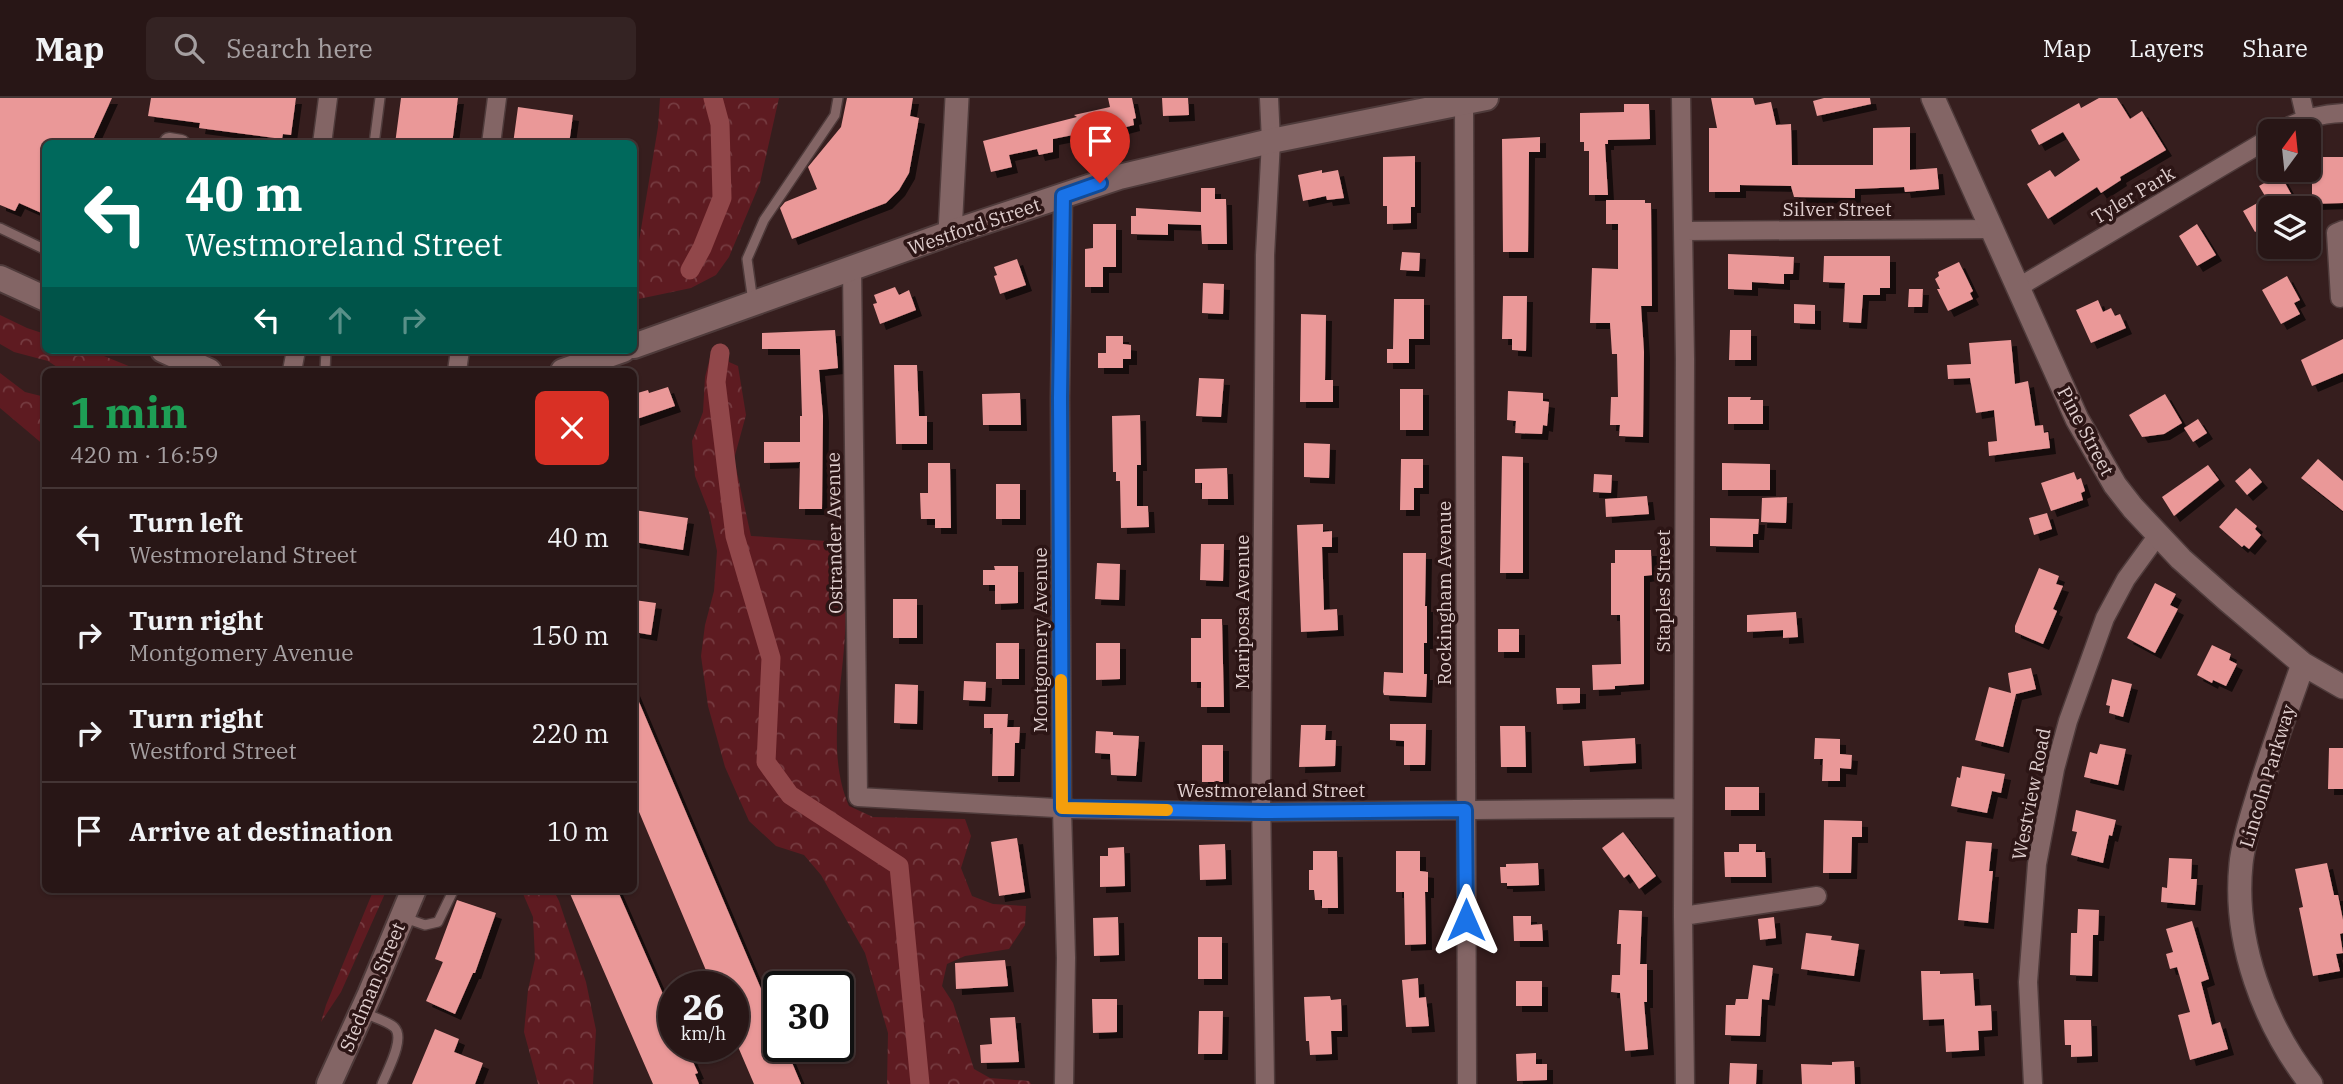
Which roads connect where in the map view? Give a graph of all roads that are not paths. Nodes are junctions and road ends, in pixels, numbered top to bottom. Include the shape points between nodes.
1 (328, 98) edge
2 (380, 98) edge
3 (497, 98) edge
4 (838, 98) edge
5 (957, 98) edge
6 (1269, 98) edge
7 (1681, 98) edge
8 (1933, 98) edge
9 (2301, 98) edge
10 (1471, 100) edge
11 (2343, 113) edge
12 (2306, 118) joint
13 (323, 140) edge
14 (375, 140) edge
15 (492, 140) edge
16 (1272, 141) junction
17 (2258, 145) edge
18 (1063, 196) junction
19 (0, 228) edge
20 (1991, 229) junction
21 (2343, 230) edge
22 (1684, 231) junction
23 (950, 233) junction
24 (42, 248) edge
25 (852, 268) junction
26 (0, 278) edge
27 (2017, 288) junction
28 (42, 297) edge
29 (2340, 298) dead end
30 (754, 303) junction
31 (637, 345) edge
32 (172, 354) edge
33 (612, 354) edge
34 (202, 368) edge
35 (574, 368) edge
36 (2158, 535) junction
37 (2303, 664) junction
38 (2343, 687) edge
39 (858, 797) joint
40 (1062, 808) junction
41 (1683, 808) junction
42 (1465, 810) junction
43 (1262, 812) junction
44 (412, 893) edge
45 (452, 893) edge
46 (1817, 896) dead end
47 (1683, 916) junction
48 (402, 917) junction
49 (362, 1012) junction
50 (329, 1084) edge
51 (382, 1084) edge
52 (1064, 1084) edge
53 (1265, 1084) edge
54 (1467, 1084) edge
55 (1685, 1084) edge
56 (2033, 1084) edge
57 (2311, 1084) edge

1 - 13 street
2 - 14 lane
3 - 15 street
4 - 30 lane via 835,115 764,220 747,259
5 - 23 street
6 - 16 street, Mariposa Avenue
7 - 22 street, Staples Street
8 - 20 street, Pine Street
9 - 12 street
10 - 16 main road, Westford Street
10 - 42 street, Rockingham Avenue
11 - 12 street
16 - 18 main road, Westford Street via 1119,177
16 - 43 street, Mariposa Avenue via 1265,255
17 - 27 street, Tyler Park
18 - 23 main road, Westford Street
18 - 40 street, Montgomery Avenue
19 - 24 lane
20 - 22 street, Silver Street
20 - 27 street, Pine Street
21 - 29 street via 2336,233
22 - 41 street, Staples Street
23 - 25 main road, Westford Street
25 - 30 main road, Westford Street
25 - 39 street, Ostrander Avenue
26 - 28 main road
27 - 36 street, Pine Street via 2099,460
30 - 31 main road, Westford Street
32 - 34 main road
33 - 35 main road
36 - 37 street, Pine Street
36 - 56 street, Westview Road via 2105,618 2054,769 2037,864 2028,982
37 - 38 street, Pine Street
37 - 57 street, Lincoln Parkway via 2246,836 2239,888 2246,942 2267,1010 2281,1041
39 - 40 street, Westmoreland Street
40 - 43 street, Westmoreland Street
40 - 52 street, Montgomery Avenue
41 - 42 street, Westmoreland Street
41 - 47 street, Staples Street
42 - 43 street, Westmoreland Street
42 - 54 street, Rockingham Avenue
43 - 53 street, Mariposa Avenue
44 - 48 main road, Stedman Street
45 - 48 lane via 438,922 425,925
46 - 47 street
47 - 55 street, Staples Street
48 - 49 main road, Stedman Street
49 - 50 main road, Stedman Street
49 - 51 lane via 397,1030 397,1047

